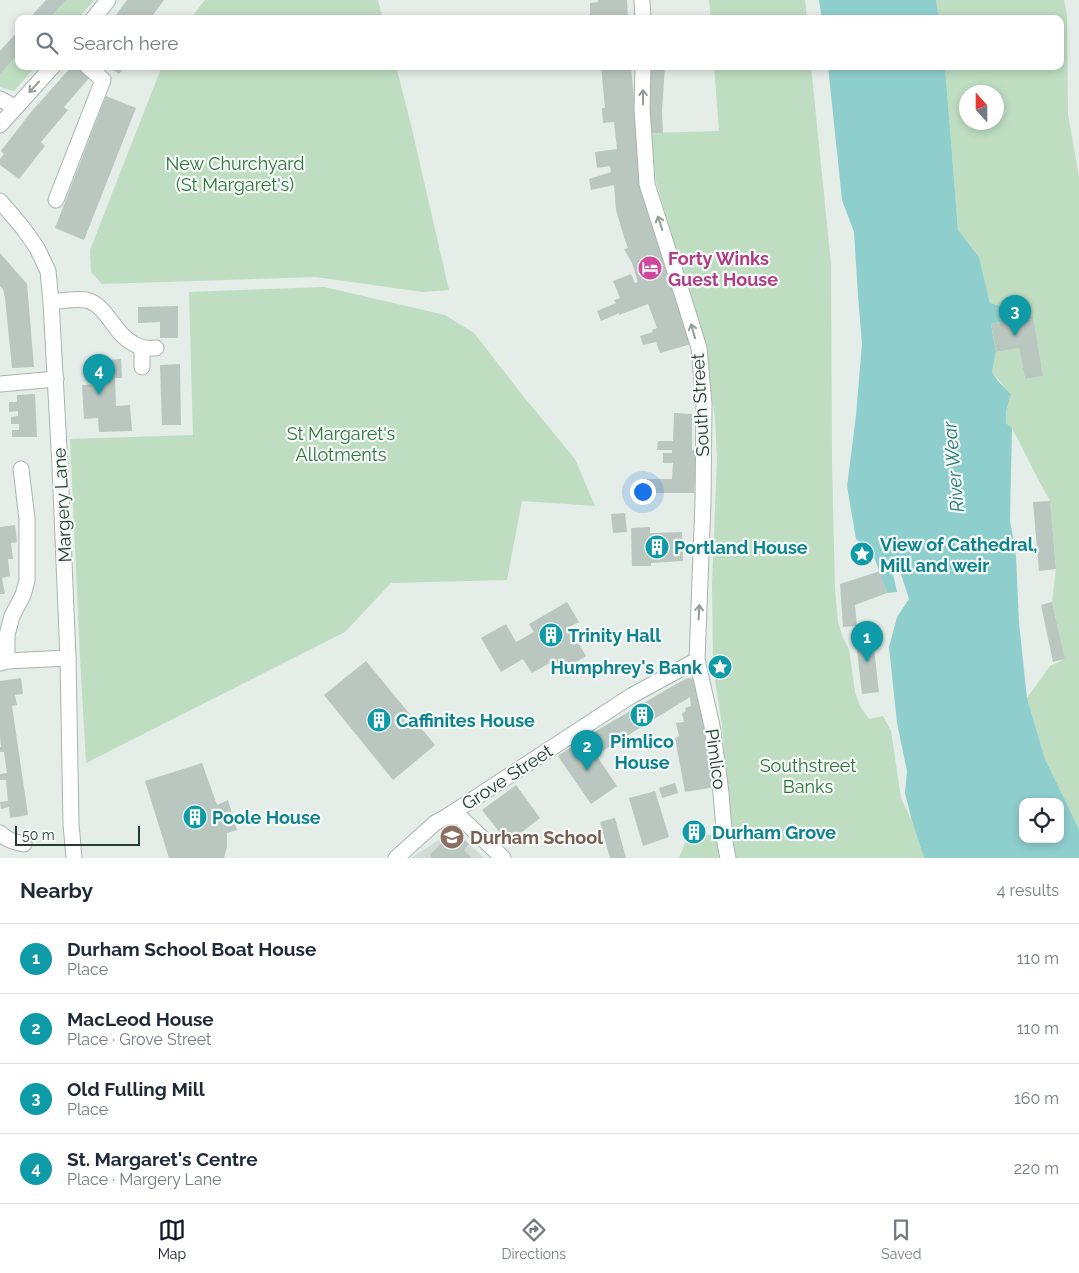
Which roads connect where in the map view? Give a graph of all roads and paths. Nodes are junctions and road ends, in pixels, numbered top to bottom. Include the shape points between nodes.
1 (108, 0) edge
2 (642, 0) edge
3 (96, 15) edge
4 (643, 15) edge
5 (49, 70) edge
6 (92, 70) edge
7 (643, 70) edge
8 (0, 99) edge
9 (16, 107) junction
10 (0, 125) edge
11 (56, 200) dead end
12 (0, 201) edge
13 (51, 302) junction
14 (142, 367) dead end
15 (56, 379) junction
16 (0, 384) edge
17 (22, 469) dead end
18 (68, 658) junction
19 (697, 660) junction
20 (4, 662) edge
21 (446, 817) junction
22 (0, 833) edge
23 (24, 844) dead end
24 (74, 858) edge
25 (396, 858) edge
26 (503, 858) edge
27 (728, 858) edge

1 - 3 street
2 - 4 street
5 -> 9 street
6 - 11 street via 103,80
19 -> 7 street, South Street via 704,404 698,348 647,184
8 - 9 street
9 - 10 street
12 - 13 street, Margery Lane via 43,259 48,271
13 - 14 street via 76,299 94,303 130,342 149,348
13 - 15 street, Margery Lane
15 - 16 street
15 - 18 street, Margery Lane
17 - 20 street via 27,519 27,581 12,616
18 - 20 street
18 - 24 street, Margery Lane
19 - 21 street, Grove Street via 631,696
19 - 27 street, Pimlico via 712,726
21 - 25 street, Grove Street
21 - 26 street via 460,817
22 - 23 street via 13,842

